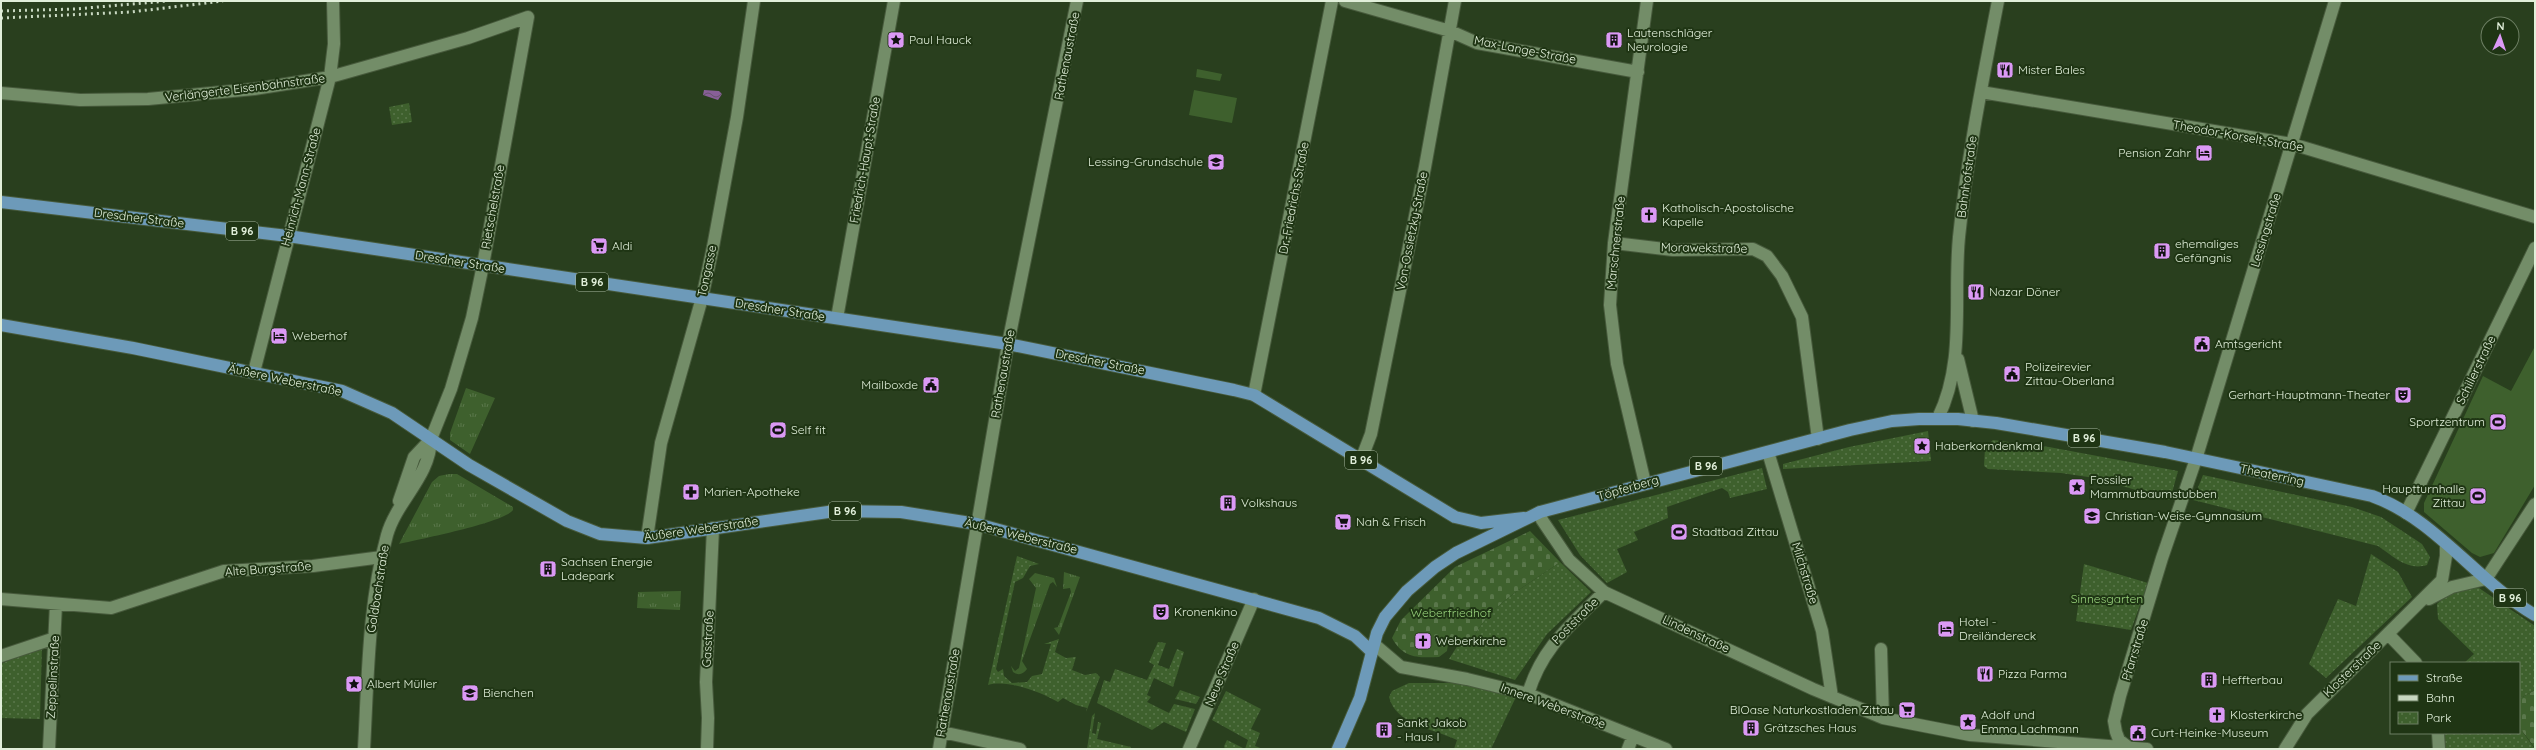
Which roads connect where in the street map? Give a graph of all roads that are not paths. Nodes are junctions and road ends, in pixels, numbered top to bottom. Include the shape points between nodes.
1 (333, 1) edge
2 (754, 1) edge
3 (894, 1) edge
4 (1077, 1) edge
5 (1332, 1) edge
6 (1345, 1) edge
7 (1455, 1) edge
8 (1647, 1) edge
9 (1998, 1) edge
10 (2335, 1) edge
11 (528, 17) joint
12 (1450, 31) junction
13 (1638, 72) junction
14 (330, 77) junction
15 (1981, 92) junction
16 (1, 93) edge
17 (2292, 144) junction
18 (1, 202) edge
19 (2535, 217) edge
20 (288, 236) junction
21 (1614, 243) junction
22 (2535, 248) edge
23 (482, 265) junction
24 (702, 298) junction
25 (837, 318) junction
26 (1, 326) edge
27 (1008, 344) junction
28 (1957, 354) junction
29 (254, 372) junction
30 (1254, 395) junction
31 (1938, 418) junction
32 (1972, 420) junction
33 (431, 439) junction
34 (1818, 439) junction
35 (1768, 452) junction
36 (2196, 459) junction
37 (1361, 460) junction
38 (1645, 482) junction
39 (2535, 504) edge
40 (1540, 512) junction
41 (2406, 513) junction
42 (1524, 518) junction
43 (978, 524) junction
44 (713, 528) junction
45 (647, 538) junction
46 (2446, 545) junction
47 (382, 557) junction
48 (2486, 579) junction
49 (1604, 592) junction
50 (1, 598) edge
51 (1254, 599) junction
52 (56, 604) junction
53 (2421, 604) junction
54 (2535, 615) edge
55 (2388, 634) junction
56 (55, 638) junction
57 (1373, 648) junction
58 (1882, 649) dead end
59 (1, 656) edge
60 (2415, 662) edge
61 (1528, 694) junction
62 (1832, 697) junction
63 (1883, 718) junction
64 (942, 732) junction
65 (2438, 734) edge
66 (1633, 736) junction
67 (2288, 746) edge
68 (2128, 747) junction
69 (49, 749) edge
70 (364, 749) edge
71 (707, 749) edge
72 (939, 749) edge
73 (1020, 749) edge
74 (1189, 749) edge
75 (1338, 749) edge
76 (1628, 749) edge
77 (1666, 749) edge
78 (2148, 749) edge
79 (2439, 749) edge

1 - 14 street, Heinrich-Mann-Straße via 334,44
2 - 24 street, Tongasse via 737,117
3 - 25 street, Friedrich-Haupt-Straße
4 - 27 street, Rathenaustraße
5 - 30 street, Dr.-Friedrichs-Straße
6 - 12 street, Max-Lange-Straße
7 - 12 street, Von-Ossietzky-Straße
8 - 13 street, Marschnerstraße
9 - 15 street, Bahnhofstraße
10 - 17 street, Lessingstraße
11 - 14 street, Verlängerte Eisenbahnstraße via 468,38
11 - 23 street, Rietschelstraße
12 - 13 street, Max-Lange-Straße via 1477,42
12 - 37 street, Von-Ossietzky-Straße via 1371,434
13 - 21 street, Marschnerstraße
14 - 16 street, Verlängerte Eisenbahnstraße via 254,89 148,99 80,100
14 - 20 street, Heinrich-Mann-Straße
15 - 17 street, Theodor-Korselt-Straße
15 - 28 street, Bahnhofstraße via 1963,199 1957,257
17 - 19 street, Theodor-Korselt-Straße
17 - 36 street, Lessingstraße
18 - 20 main road, Dresdner Straße / B 96
20 - 23 main road, Dresdner Straße / B 96
20 - 29 street, Heinrich-Mann-Straße
21 - 34 street, Morawekstraße via 1673,250 1753,249 1767,256 1782,276 1802,317
21 - 38 street, Marschnerstraße via 1610,305 1617,364
22 - 41 street, Schillerstraße
23 - 24 main road, Dresdner Straße / B 96
23 - 33 street, Rietschelstraße via 464,349 452,389
24 - 25 main road, Dresdner Straße / B 96
24 - 45 street, Tongasse via 661,442
25 - 27 main road, Dresdner Straße / B 96
26 - 29 main road, Äußere Weberstraße / B 96
27 - 30 main road, Dresdner Straße / B 96
27 - 43 street, Rathenaustraße
28 - 31 street, Bahnhofstraße via 1946,403
28 - 32 street, Bahnhofstraße
29 - 33 main road, Äußere Weberstraße / B 96 via 324,386 362,398 392,413
30 - 37 main road, Dresdner Straße / B 96
31 - 32 main road, B 96
31 - 34 main road, Töpferberg / B 96 via 1892,422
32 - 36 main road, Theaterring / B 96
33 - 45 main road, Äußere Weberstraße / B 96 via 469,465 567,521 600,534
33 - 47 street, Goldbachstraße via 427,464 390,525
34 - 35 main road, Töpferberg / B 96
35 - 38 main road, Töpferberg / B 96
35 - 62 street, Milchstraße via 1822,631
36 - 41 main road, Theaterring / B 96 via 2372,496
36 - 68 street, Pfarrstraße via 2162,558 2114,721 2119,740
37 - 42 main road, Dresdner Straße / B 96 via 1455,517 1481,523
38 - 40 main road, Töpferberg / B 96
39 - 48 street
40 - 42 main road, Töpferberg / B 96
40 - 49 street, Lindenstraße via 1550,534 1569,560
41 - 46 main road, Theaterring / B 96
42 - 57 main road, Töpferberg / B 96 via 1435,567 1392,607 1377,633
43 - 44 main road, Äußere Weberstraße / B 96 via 901,512 862,510
43 - 51 main road, Äußere Weberstraße / B 96
43 - 64 street, Rathenaustraße
44 - 45 main road, Äußere Weberstraße / B 96
44 - 71 street, Gasstraße via 706,682
46 - 48 main road, Theaterring / B 96
46 - 53 street, Klosterstraße via 2442,580
47 - 52 street, Alte Burgstraße via 313,566 224,571 111,608
47 - 70 street, Goldbachstraße via 372,616
48 - 53 street, Klosterstraße via 2452,587
48 - 54 main road, Theaterring / B 96
49 - 61 street, Poststraße via 1550,645 1533,676
49 - 62 street, Lindenstraße
50 - 52 street
51 - 57 main road, Äußere Weberstraße / B 96 via 1319,618
51 - 74 street, Neue Straße
52 - 56 street, Zeppelinstraße
53 - 55 street, Klosterstraße
55 - 60 street
55 - 67 street, Klosterstraße via 2307,714
56 - 59 street
56 - 69 street, Zeppelinstraße
57 - 61 street, Innere Weberstraße via 1401,667 1474,680
57 - 75 main road, B 96 via 1360,698
58 - 63 street
61 - 66 street, Innere Weberstraße
62 - 63 street, Lindenstraße
63 - 68 street, Lindenstraße via 1970,735
64 - 72 street, Rathenaustraße
64 - 73 street
65 - 79 street
66 - 76 street
66 - 77 street, Innere Weberstraße
68 - 78 street, Lindenstraße

